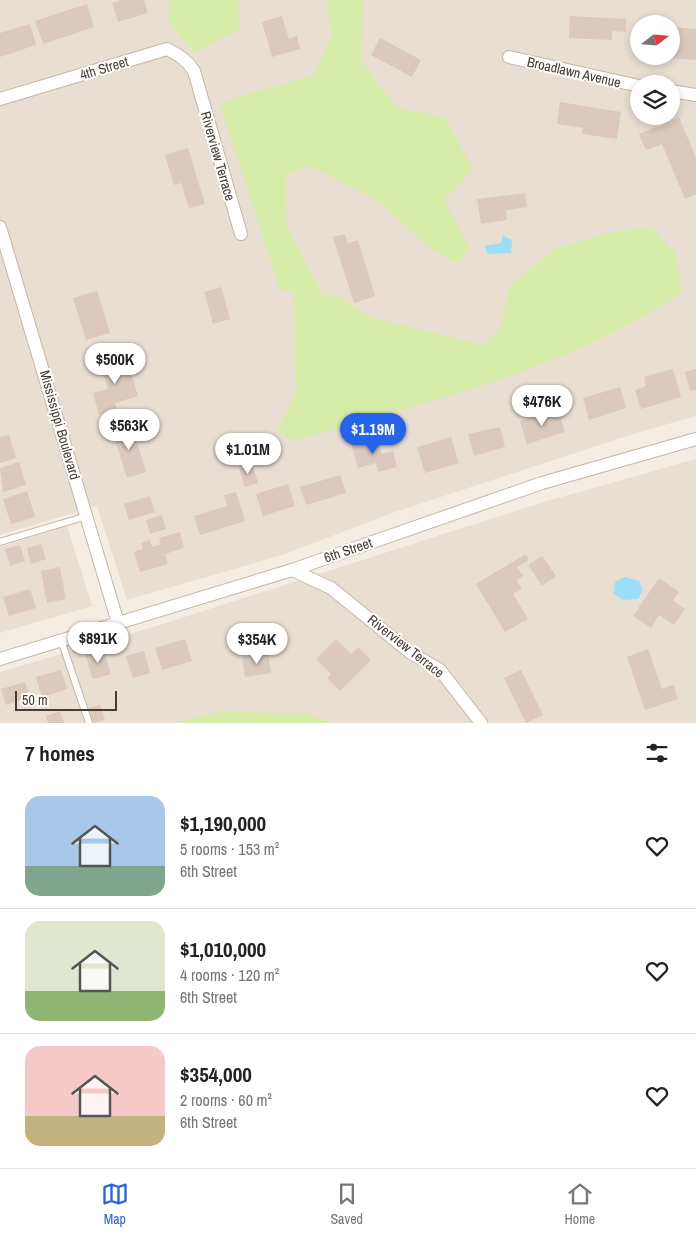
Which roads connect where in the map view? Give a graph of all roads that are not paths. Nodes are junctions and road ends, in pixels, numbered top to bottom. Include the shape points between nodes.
1 (509, 57) dead end
2 (196, 78) joint
3 (630, 84) edge
4 (680, 92) edge
5 (696, 95) edge
6 (0, 99) edge
7 (0, 227) edge
8 (241, 234) dead end
9 (696, 439) edge
10 (87, 516) junction
11 (0, 542) edge
12 (292, 570) junction
13 (118, 623) junction
14 (61, 640) junction
15 (0, 659) edge
16 (89, 723) edge
17 (481, 723) edge

1 - 3 street, Broadlawn Avenue
2 - 6 street, 4th Street via 188,62 167,49
2 - 8 street, Riverview Terrace
4 - 5 street
7 - 10 street, Mississippi Boulevard
9 - 12 street, 6th Street via 533,486
10 - 11 lane
10 - 13 street, Mississippi Boulevard
12 - 13 street, 6th Street
12 - 17 street, Riverview Terrace via 331,588 411,653 440,670
13 - 14 street, 6th Street
14 - 15 street, 6th Street
14 - 16 lane

